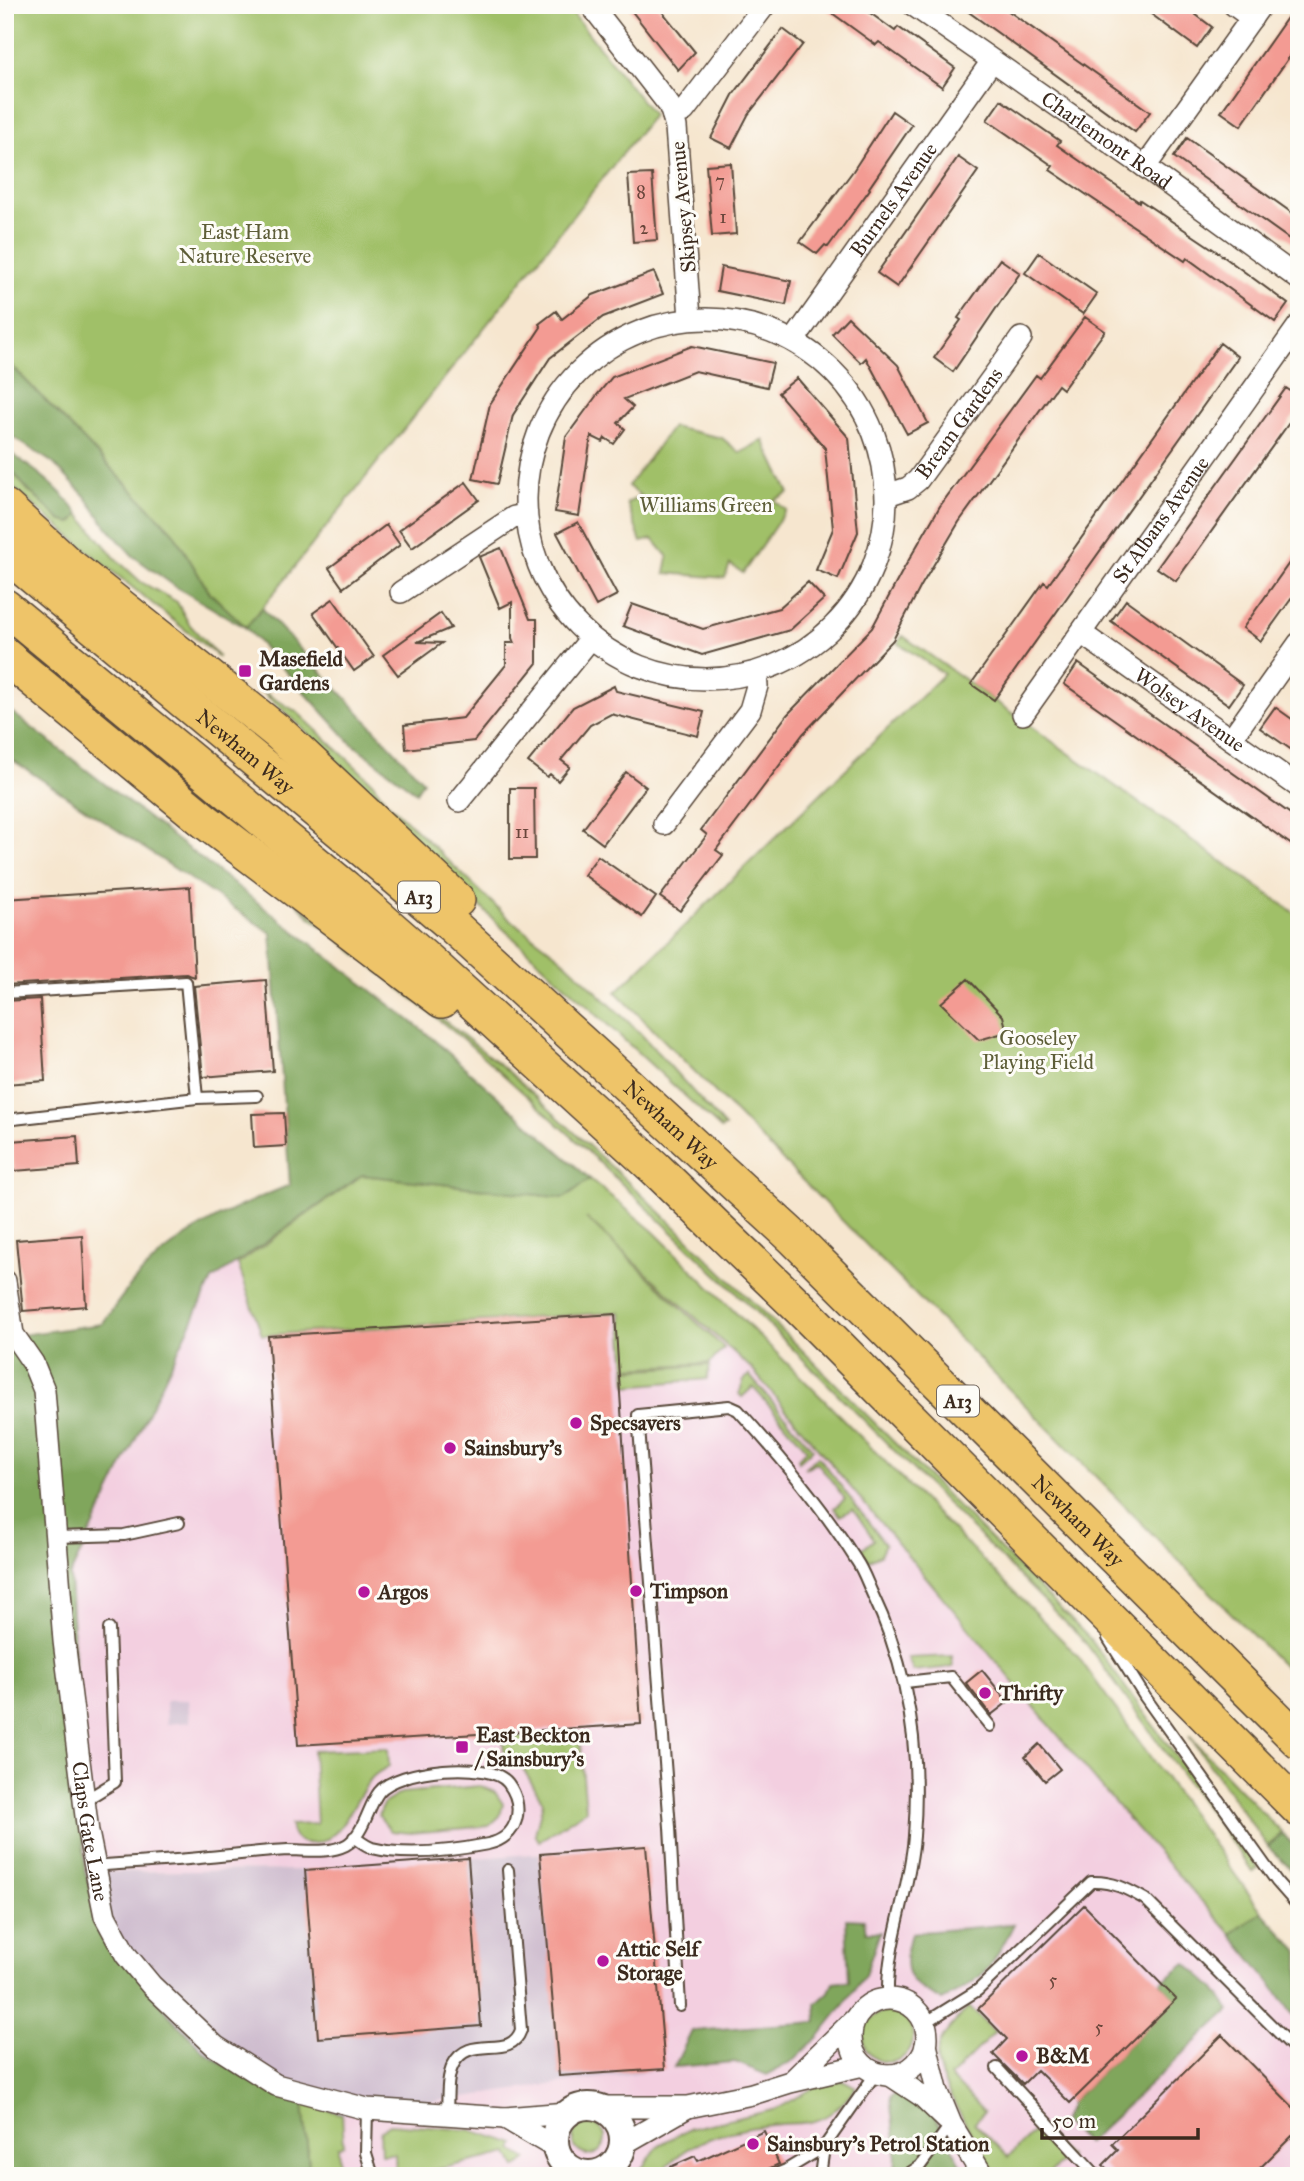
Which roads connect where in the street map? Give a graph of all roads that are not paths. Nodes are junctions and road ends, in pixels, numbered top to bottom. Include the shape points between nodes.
1 (592, 5) edge
2 (765, 5) edge
3 (913, 5) edge
4 (1234, 5) edge
5 (1257, 12) edge
6 (992, 61) junction
7 (673, 116) junction
8 (1145, 167) junction
9 (1299, 279) edge
10 (690, 318) junction
11 (1299, 325) edge
12 (1021, 338) dead end
13 (794, 341) junction
14 (887, 495) junction
15 (5, 507) edge
16 (526, 515) junction
17 (5, 553) edge
18 (401, 592) dead end
19 (5, 607) edge
20 (1082, 633) junction
21 (591, 638) junction
22 (1299, 643) edge
23 (5, 656) edge
24 (757, 673) junction
25 (1023, 714) dead end
26 (1231, 739) junction
27 (1299, 787) edge
28 (459, 801) dead end
29 (664, 824) dead end
30 (5, 993) edge
31 (610, 1069) junction
32 (257, 1096) dead end
33 (197, 1098) junction
34 (582, 1100) junction
35 (5, 1120) edge
36 (5, 1281) edge
37 (178, 1523) dead end
38 (56, 1537) junction
39 (1074, 1584) junction
40 (109, 1629) dead end
41 (905, 1682) junction
42 (990, 1726) dead end
43 (1299, 1741) edge
44 (84, 1801) junction
45 (1299, 1809) edge
46 (354, 1837) junction
47 (93, 1866) junction
48 (508, 1870) dead end
49 (1299, 1907) edge
50 (888, 1998) junction
51 (680, 2006) dead end
52 (853, 2020) junction
53 (925, 2023) junction
54 (926, 2045) junction
55 (1299, 2053) edge
56 (996, 2068) dead end
57 (876, 2071) junction
58 (790, 2082) junction
59 (599, 2107) junction
60 (688, 2107) junction
61 (367, 2109) junction
62 (567, 2113) junction
63 (447, 2115) junction
64 (505, 2118) junction
65 (951, 2124) junction
66 (824, 2147) junction
67 (614, 2162) edge
68 (565, 2163) edge
69 (373, 2176) edge
70 (772, 2176) edge
71 (820, 2176) edge
72 (905, 2176) edge
73 (983, 2176) edge
74 (1097, 2176) edge

1 - 7 street
2 - 7 street, Skipsey Avenue via 684,111
3 - 6 street, Charlemont Road
4 - 5 street
5 - 8 street
6 - 8 street, Charlemont Road
6 - 13 street, Burnels Avenue
7 - 10 street, Skipsey Avenue
8 - 9 street, Charlemont Road
10 - 13 street via 726,318 761,326
10 - 16 street via 651,326 614,343 582,368 556,399 537,435 527,474
11 - 20 street, St Albans Avenue
12 - 14 street, Bream Gardens via 918,480
13 - 14 street via 829,365 853,393 871,424 883,459
14 - 24 street via 884,534 872,572 852,606 825,635 793,658
15 - 31 highway, A13 via 67,564 279,733 502,945
16 - 18 street via 514,517
16 - 21 street via 533,550 547,583
17 - 31 highway, Newham Way / A13 via 452,925
19 - 34 highway, Newham Way / A13 via 425,958
20 - 25 street, St Albans Avenue
20 - 26 street, Wolsey Avenue
21 - 24 street via 642,667 687,679
21 - 28 street
22 - 26 street
23 - 34 highway, A13 via 205,821
24 - 29 street via 750,710
26 - 27 street, Wolsey Avenue
30 - 33 lane via 186,982
31 - 43 highway, Newham Way / A13 via 793,1237
32 - 33 lane
33 - 35 lane
34 - 39 highway, Newham Way / A13 via 739,1248
36 - 38 street, Claps Gate Lane via 13,1334 44,1390
37 - 38 lane via 124,1535
38 - 44 street, Claps Gate Lane
39 - 45 highway, Newham Way / A13
39 - 49 lane, Newham Way via 1145,1697
40 - 44 lane via 115,1782
41 - 42 lane via 951,1677
41 - 50 lane via 917,1782 914,1838 890,1960
41 - 51 lane via 887,1625 858,1562 792,1471 738,1410 729,1406 638,1415
44 - 47 street, Claps Gate Lane
46 - 46 lane via 380,1791 392,1780 414,1774 491,1771 507,1782 515,1798 512,1832 497,1842 404,1852 369,1848
46 - 47 lane via 325,1850
47 - 61 street, Claps Gate Lane via 105,1916 126,1955 184,2020 276,2085
48 - 63 lane via 521,2030 510,2045 460,2055 450,2076
50 - 52 street via 867,2004
50 - 53 street via 904,2001
52 - 57 street via 853,2052
52 - 58 street
53 - 54 street
53 - 55 lane via 978,1990 1091,1882 1102,1882 1121,1885 1145,1899
54 - 57 street via 915,2065 903,2073
54 - 65 street
56 - 74 lane
57 - 58 street
57 - 65 street via 922,2096
57 - 66 lane
58 - 60 street
59 - 60 street
59 - 62 street, Claps Gate Lane
59 - 67 street via 622,2131
60 - 67 street
61 - 63 street, Claps Gate Lane
61 - 69 lane via 366,2153
62 - 64 street, Claps Gate Lane
62 - 68 street via 555,2135
63 - 64 street, Claps Gate Lane
64 - 68 street, Claps Gate Lane
65 - 72 lane via 920,2166
65 - 73 street
66 - 70 lane
66 - 71 lane
67 - 68 street, Claps Gate Lane via 589,2174

